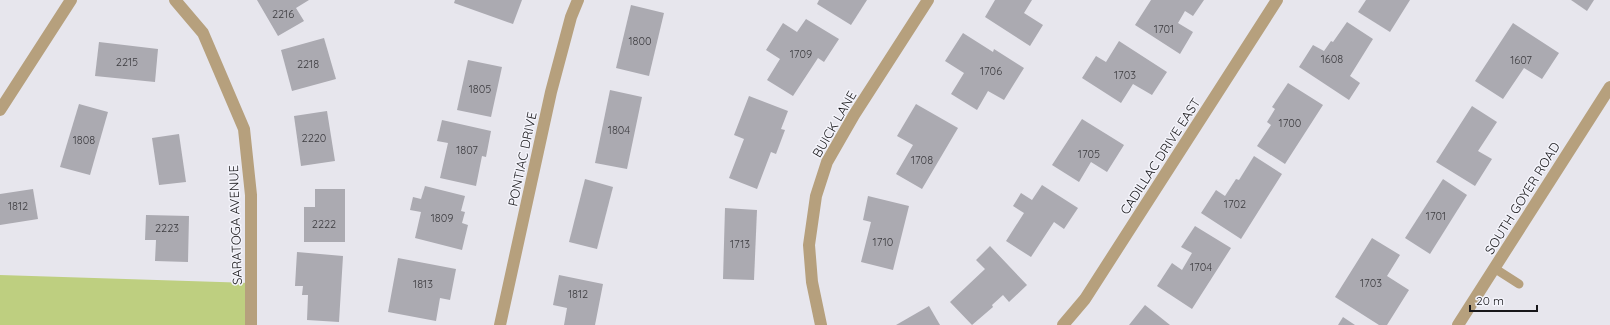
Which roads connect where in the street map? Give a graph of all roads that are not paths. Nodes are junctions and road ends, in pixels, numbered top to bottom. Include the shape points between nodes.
1 (71, 0) edge
2 (175, 0) edge
3 (578, 0) edge
4 (928, 0) edge
5 (1277, 0) edge
6 (1610, 87) edge
7 (0, 110) edge
8 (1494, 268) junction
9 (1519, 284) dead end
10 (251, 325) edge
11 (500, 325) edge
12 (821, 325) edge
13 (1064, 325) edge
14 (1458, 325) edge

1 - 7 street
2 - 10 street, SARATOGA AVENUE via 203,33 244,129 251,195
3 - 11 street, PONTIAC DRIVE via 551,92
4 - 12 street, BUICK LANE via 854,115 824,169 816,196 809,245 812,282
5 - 13 street, CADILLAC DRIVE EAST via 1085,299
6 - 8 street, SOUTH GOYER ROAD
8 - 9 lane
8 - 14 street, SOUTH GOYER ROAD

